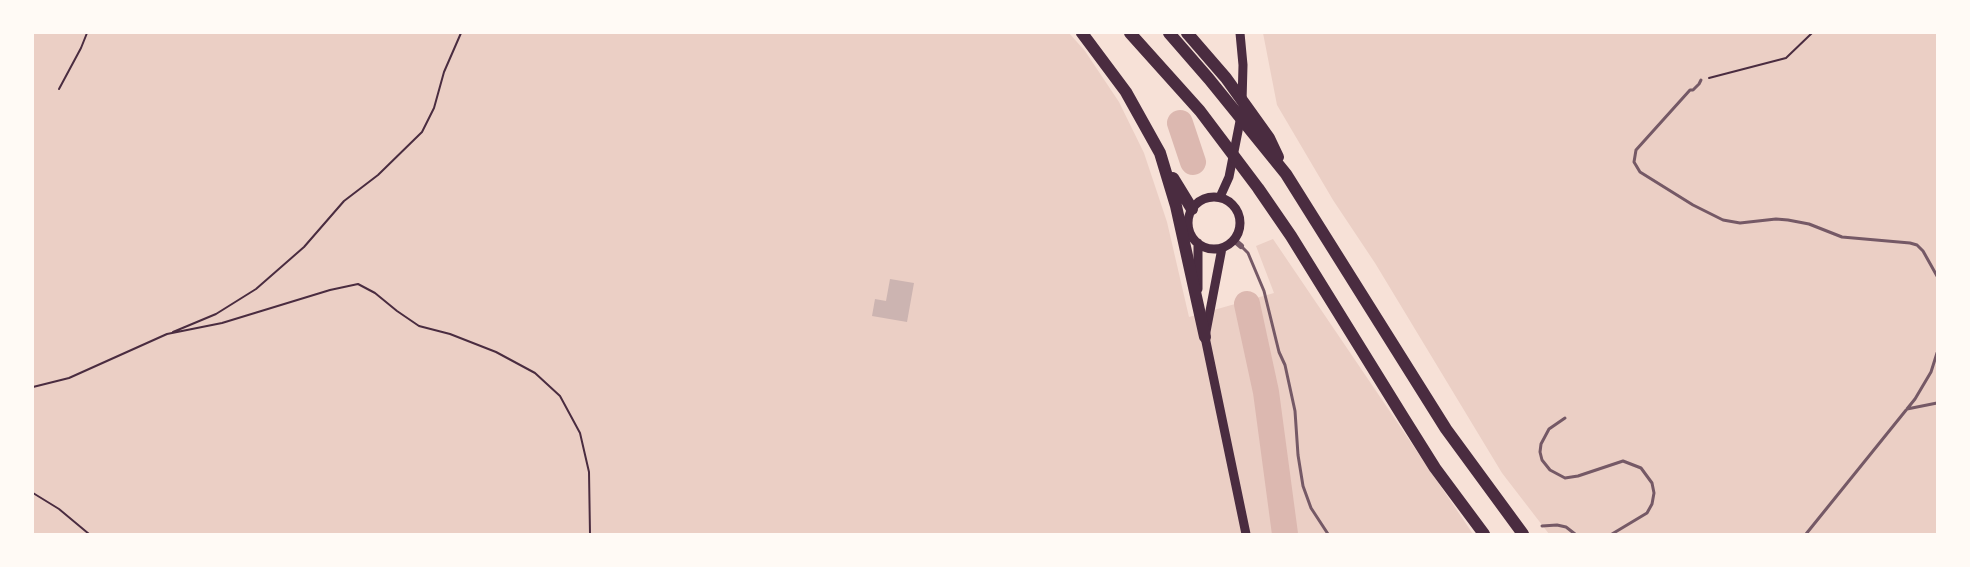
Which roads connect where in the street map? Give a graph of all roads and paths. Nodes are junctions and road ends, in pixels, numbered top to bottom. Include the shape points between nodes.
1 (87, 33) edge
2 (461, 33) edge
3 (1082, 33) edge
4 (1130, 33) edge
5 (1169, 33) edge
6 (1187, 33) edge
7 (1240, 33) edge
8 (1812, 33) edge
9 (1701, 80) joint
10 (59, 89) dead end
11 (1166, 167) junction
12 (1286, 174) junction
13 (1220, 197) junction
14 (1192, 209) junction
15 (1198, 243) junction
16 (1238, 243) junction
17 (1222, 248) junction
18 (1937, 276) edge
19 (1198, 303) junction
20 (167, 334) junction
21 (1205, 337) junction
22 (1937, 353) edge
23 (33, 387) edge
24 (1937, 403) edge
25 (1906, 409) junction
26 (1565, 418) dead end
27 (33, 493) edge
28 (1542, 526) dead end
29 (89, 534) edge
30 (590, 534) edge
31 (1246, 534) edge
32 (1328, 534) edge
33 (1484, 534) edge
34 (1523, 534) edge
35 (1575, 534) edge
36 (1612, 534) edge
37 (1806, 534) edge

1 - 10 path
2 - 20 path via 422,132 378,175 344,201 304,247 256,289 216,314
3 - 11 highway via 1126,92
4 - 33 highway via 1242,165 1291,236 1435,468
5 - 12 highway
6 - 12 highway via 1226,78 1269,138
7 - 13 main road via 1242,108 1229,177
8 - 9 path via 1786,58
9 - 18 lane via 1636,150 1634,162 1640,172 1723,220 1788,220 1842,237 1917,245
11 - 14 highway
11 - 19 highway
12 - 34 highway via 1446,429
13 - 14 main road via 1204,198
13 - 16 main road via 1229,201 1239,214
14 - 15 main road via 1190,231
15 - 17 main road via 1209,249
15 - 19 main road
16 - 17 main road
16 - 32 lane via 1248,253 1264,291 1295,411 1304,486 1311,508
17 - 21 main road
19 - 21 highway
20 - 23 path via 69,378
20 - 30 path via 222,323 358,284 419,326 496,352 535,373 560,396 580,433 589,472
21 - 31 main road
22 - 25 lane via 1932,372
24 - 25 lane
25 - 37 lane
26 - 36 lane via 1550,429 1541,444 1542,460 1550,470 1565,478 1623,461 1641,468 1652,483 1654,493 1647,513
27 - 29 path
28 - 35 lane via 1566,527

